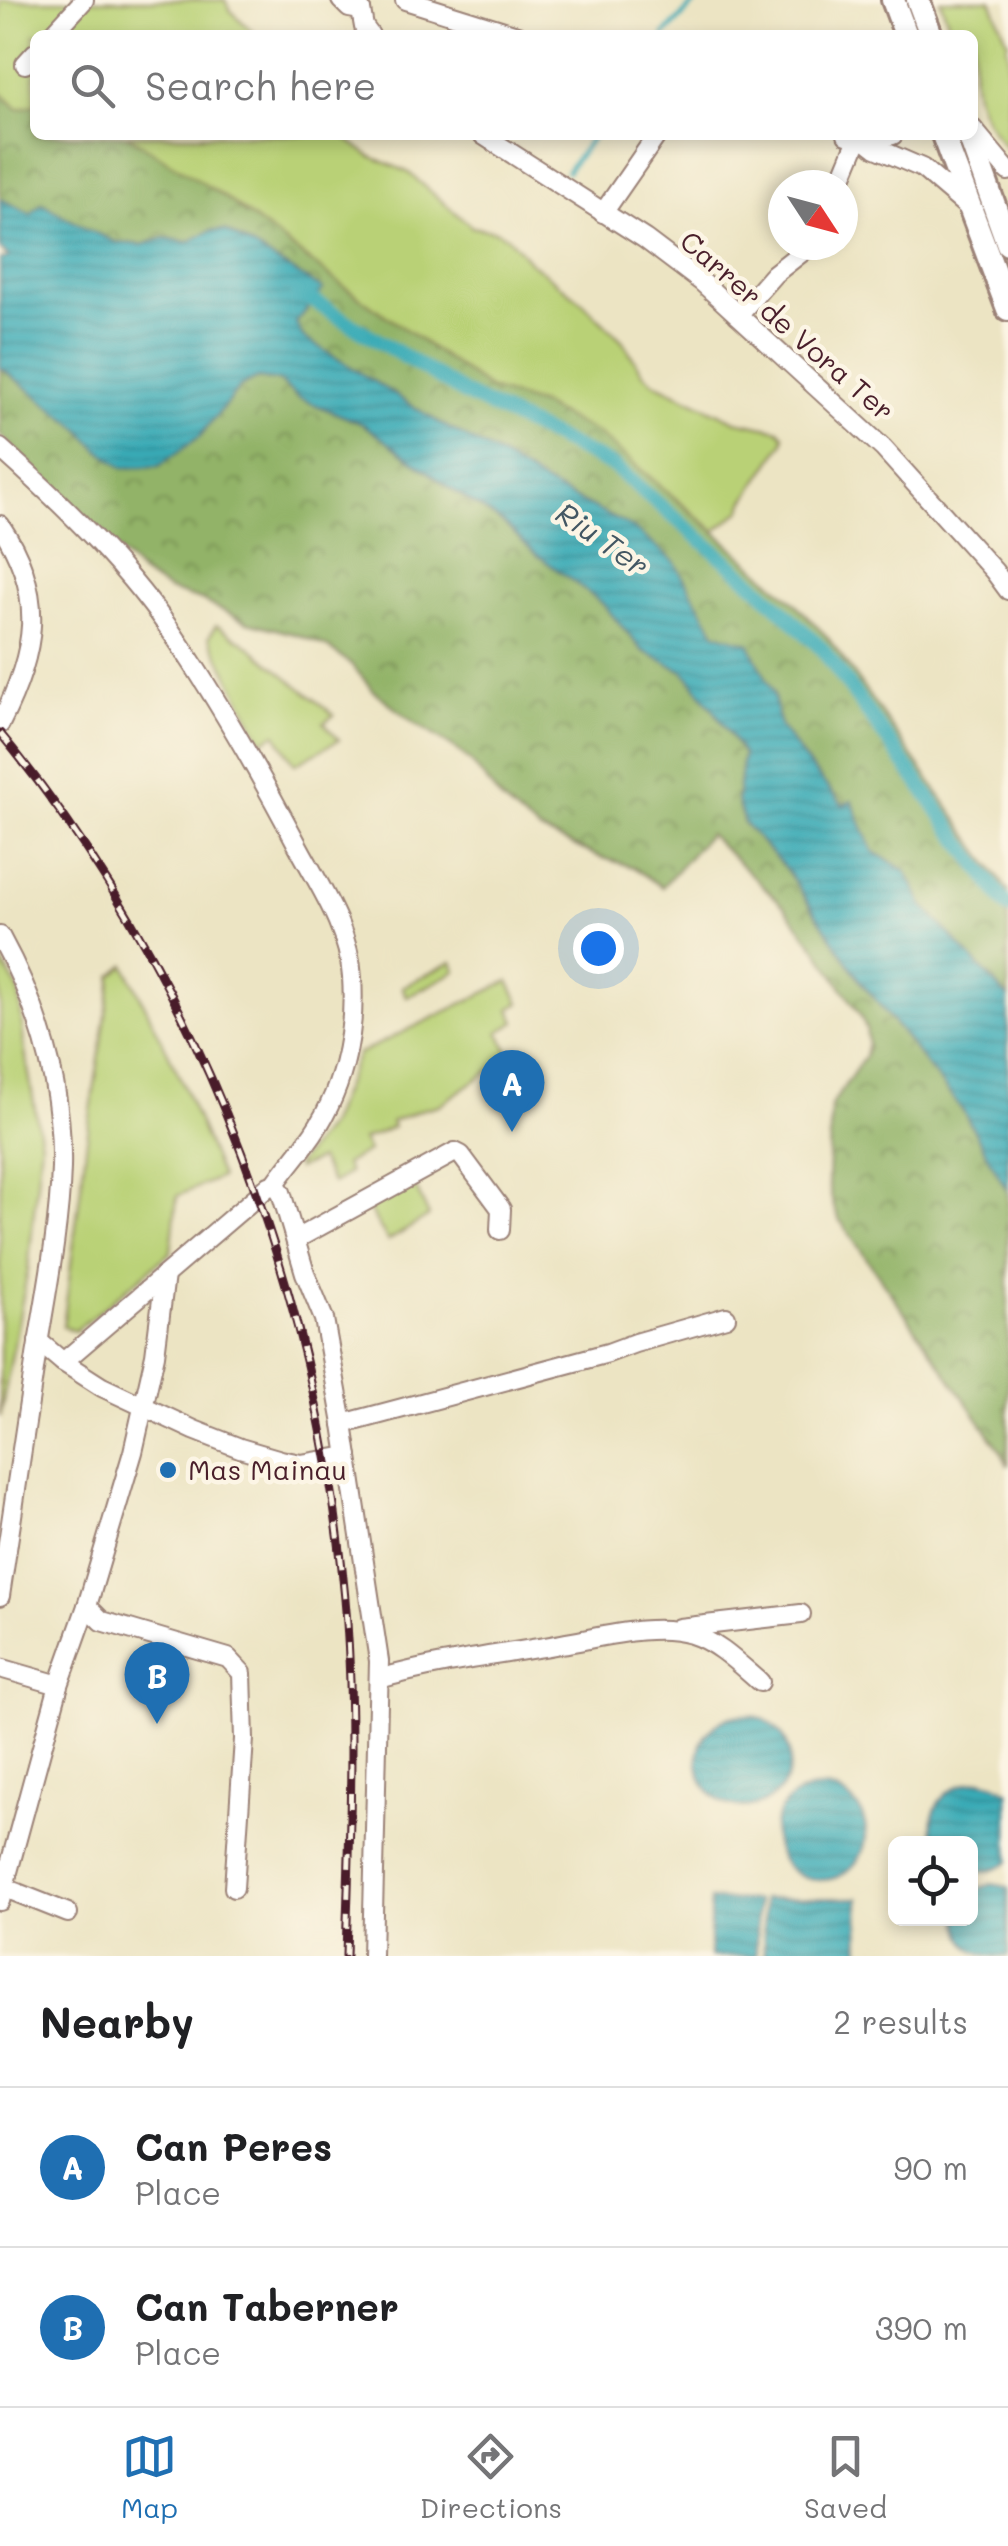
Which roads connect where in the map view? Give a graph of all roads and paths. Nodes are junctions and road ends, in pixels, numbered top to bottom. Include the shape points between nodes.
1 (84, 0) edge
2 (405, 0) edge
3 (892, 0) edge
4 (918, 0) edge
5 (352, 3) edge
6 (57, 30) edge
7 (367, 30) edge
8 (500, 30) edge
9 (904, 30) edge
10 (930, 30) edge
11 (978, 139) edge
12 (490, 140) edge
13 (654, 140) edge
14 (856, 140) edge
15 (861, 140) edge
16 (945, 140) edge
17 (974, 140) edge
18 (845, 170) edge
19 (1008, 171) edge
20 (970, 208) junction
21 (603, 213) junction
22 (1008, 244) edge
23 (792, 260) edge
24 (1008, 310) edge
25 (738, 315) junction
26 (0, 448) edge
27 (0, 525) edge
28 (1008, 590) edge
29 (0, 724) edge
30 (0, 936) edge
31 (275, 1184) junction
32 (500, 1230) dead end
33 (296, 1239) junction
34 (165, 1275) junction
35 (726, 1317) dead end
36 (38, 1341) junction
37 (63, 1362) junction
38 (144, 1406) junction
39 (344, 1424) junction
40 (348, 1456) junction
41 (0, 1596) edge
42 (87, 1606) junction
43 (801, 1614) dead end
44 (664, 1630) junction
45 (0, 1668) edge
46 (379, 1678) junction
47 (760, 1682) dead end
48 (59, 1686) junction
49 (234, 1888) dead end
50 (1, 1891) edge
51 (68, 1913) dead end
52 (372, 1956) edge

1 - 6 street
2 - 8 street
3 - 9 main road
4 - 10 main road
5 - 7 street
11 - 19 street
12 - 21 street, Carrer de Vora Ter
13 - 21 street
14 - 18 street
15 - 20 street via 922,168
16 - 20 main road
17 - 22 main road
20 - 24 main road
21 - 25 street, Carrer de Vora Ter
23 - 25 street
25 - 28 street, Carrer de Vora Ter via 884,448
26 - 31 street via 62,506 178,640 259,773 345,936 352,1000 342,1074 323,1117
27 - 29 street via 26,574 32,616 28,657
30 - 36 street via 36,1013 60,1138 57,1214
31 - 33 street
31 - 34 street
32 - 33 street via 501,1209 456,1152
33 - 39 street via 324,1319
34 - 37 street
34 - 38 street
35 - 39 street
36 - 37 street
36 - 41 street
37 - 38 street
38 - 40 street via 281,1460 301,1464
38 - 42 street
39 - 40 street
40 - 46 street
42 - 48 street
42 - 49 street via 102,1621 228,1658 242,1673
43 - 44 street
44 - 46 street
44 - 47 street via 706,1640
45 - 48 street
46 - 52 street
48 - 50 street
50 - 51 street

